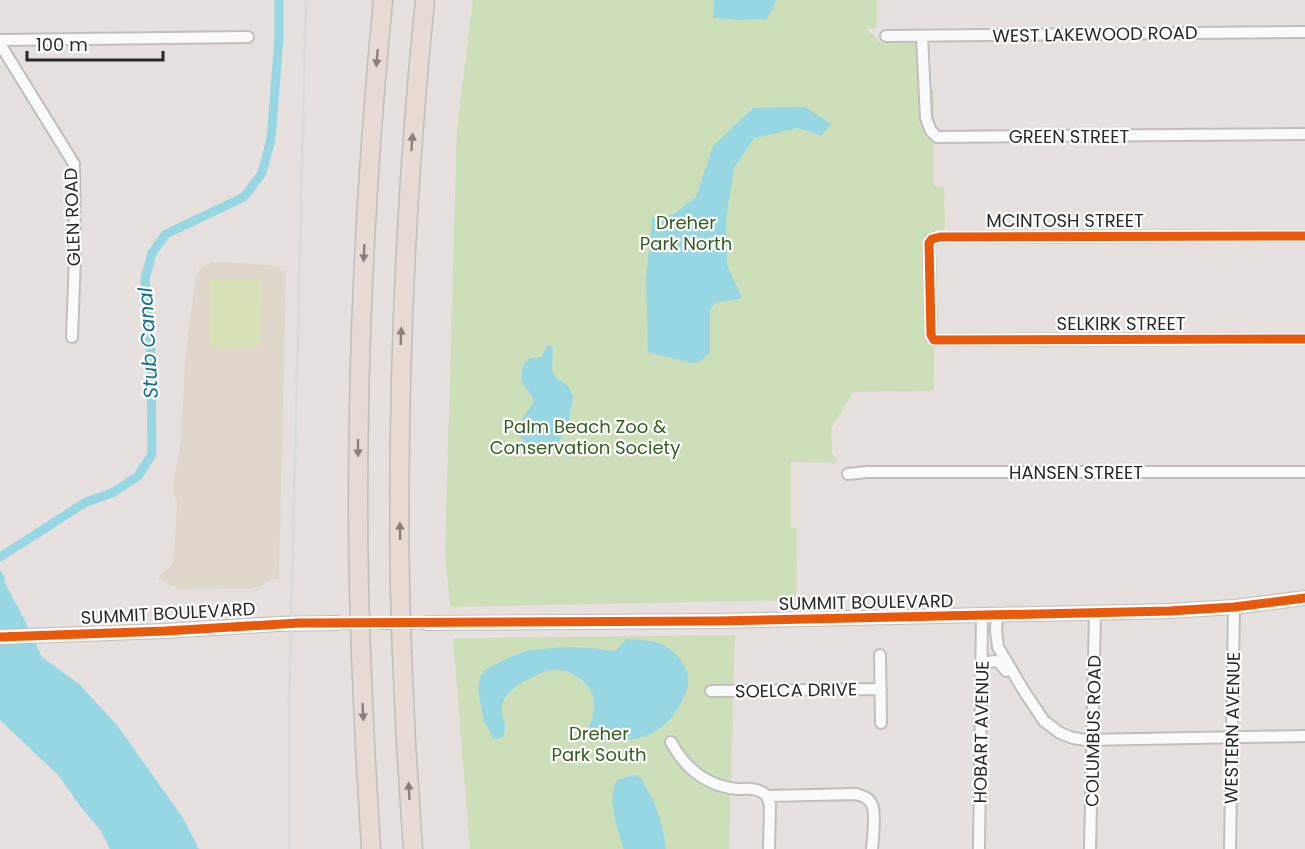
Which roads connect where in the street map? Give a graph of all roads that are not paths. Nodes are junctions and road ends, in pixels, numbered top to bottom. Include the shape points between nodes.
1 (383, 0) edge
2 (425, 0) edge
3 (1305, 32) edge
4 (886, 36) dead end
5 (922, 36) junction
6 (248, 37) dead end
7 (0, 42) edge
8 (1305, 134) edge
9 (1305, 236) edge
10 (72, 337) dead end
11 (1305, 339) edge
12 (938, 340) joint
13 (1305, 472) edge
14 (848, 474) dead end
15 (1305, 598) edge
16 (1234, 607) junction
17 (1095, 614) junction
18 (997, 615) junction
19 (982, 616) junction
20 (428, 622) tunnel mouth
21 (337, 623) tunnel mouth
22 (0, 638) edge
23 (998, 647) junction
24 (880, 655) dead end
25 (987, 662) junction
26 (982, 679) junction
27 (881, 689) junction
28 (1024, 691) junction
29 (711, 692) dead end
30 (881, 723) dead end
31 (1305, 736) edge
32 (1232, 737) junction
33 (1092, 739) junction
34 (671, 742) dead end
35 (767, 796) junction
36 (371, 849) edge
37 (413, 849) edge
38 (769, 849) edge
39 (872, 849) edge
40 (979, 849) edge
41 (1090, 849) edge
42 (1230, 849) edge

1 -> 36 highway, bridge via 370,145 358,434 361,654
37 -> 2 highway, bridge via 404,710 399,460 409,185
3 - 5 street, WEST LAKEWOOD ROAD
4 - 5 street, WEST LAKEWOOD ROAD
5 - 8 street, GREEN STREET via 926,118 937,137
6 - 7 street
7 - 10 street, GLEN ROAD via 74,164
9 - 12 street, MCINTOSH STREET via 936,237 929,243 929,254 931,335
11 - 12 street, SELKIRK STREET
13 - 14 street, HANSEN STREET
15 - 16 street, SUMMIT BOULEVARD
16 - 17 street, SUMMIT BOULEVARD
16 - 32 street, WESTERN AVENUE
17 - 18 street, SUMMIT BOULEVARD
17 - 33 street, COLUMBUS ROAD
18 - 19 street, SUMMIT BOULEVARD
18 - 23 street
19 - 20 street, SUMMIT BOULEVARD
19 - 26 street, HOBART AVENUE
21 - 22 street, SUMMIT BOULEVARD
23 - 25 street via 996,655
23 - 28 street
24 - 27 street
25 - 26 street
25 - 28 street via 1000,663
26 - 40 street, HOBART AVENUE
27 - 29 street, SOELCA DRIVE
27 - 30 street
28 - 33 street via 1049,726 1073,738
31 - 32 street
32 - 33 street
32 - 42 street, WESTERN AVENUE
33 - 41 street, COLUMBUS ROAD
34 - 35 street via 685,764 706,780 736,789 757,789
35 - 38 street
35 - 39 street via 863,796 872,805

